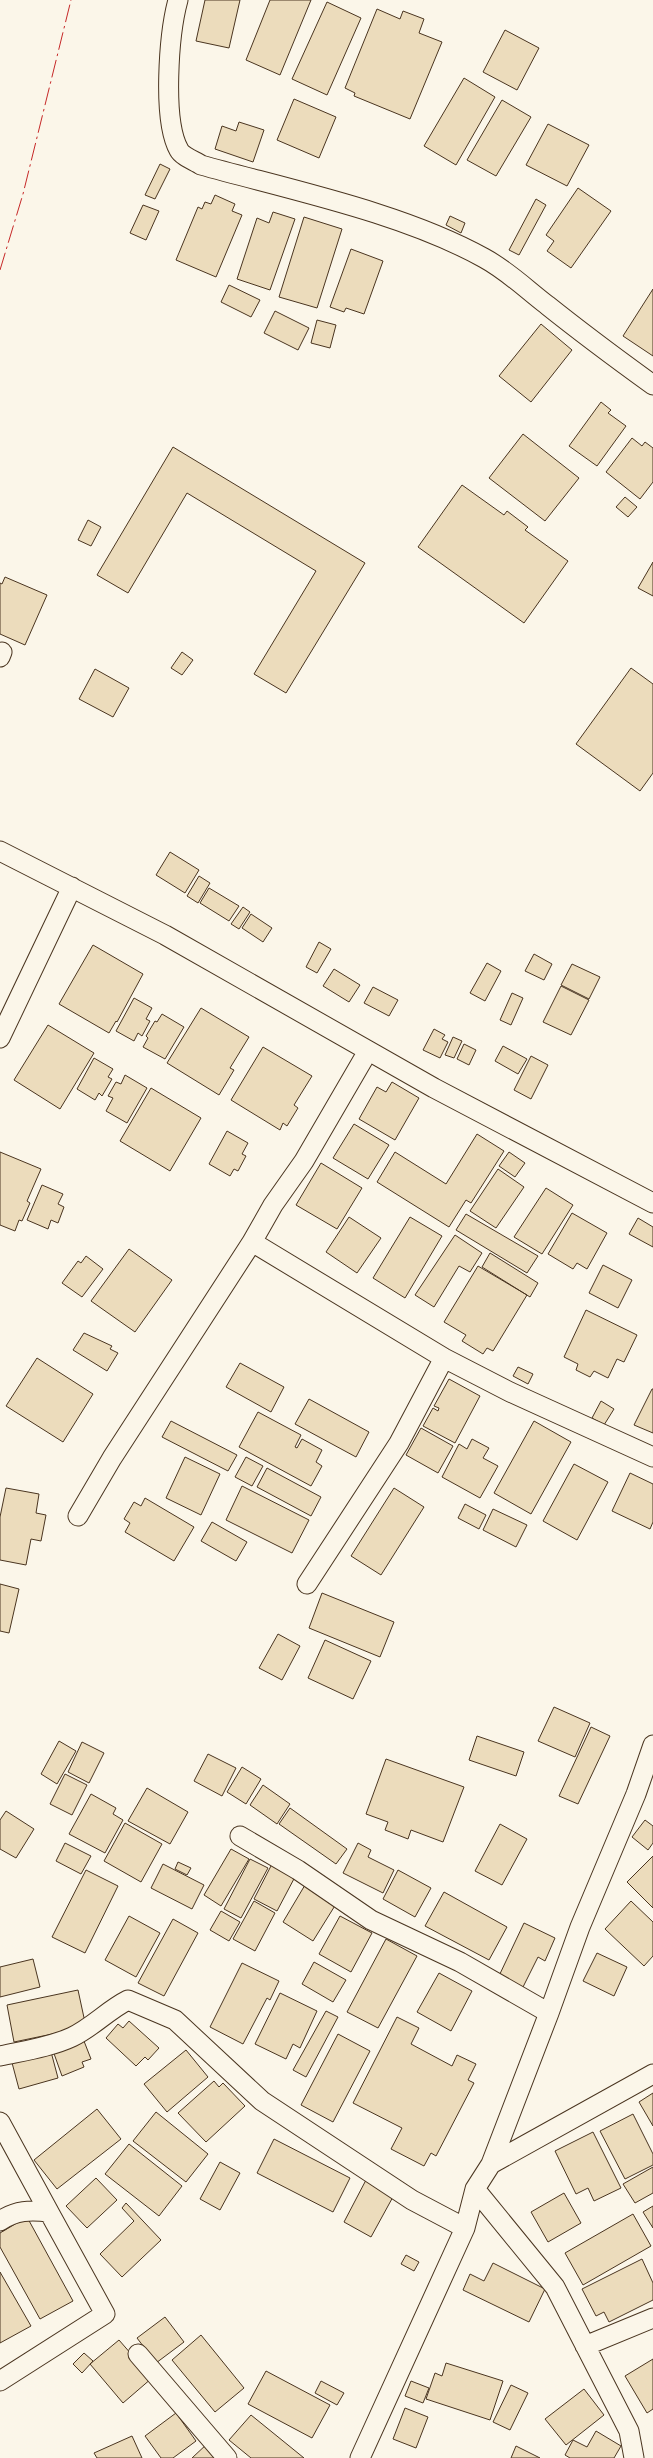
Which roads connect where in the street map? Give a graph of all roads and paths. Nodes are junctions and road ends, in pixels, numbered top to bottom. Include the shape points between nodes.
1 (178, 0) edge
2 (653, 385) edge
3 (0, 850) edge
4 (72, 887) junction
5 (0, 1038) edge
6 (368, 1051) junction
7 (653, 1203) edge
8 (252, 1242) junction
9 (444, 1358) junction
10 (653, 1457) edge
11 (78, 1516) dead end
12 (307, 1584) dead end
13 (653, 1745) edge
14 (240, 1836) dead end
15 (549, 2013) junction
16 (0, 2056) edge
17 (653, 2074) edge
18 (0, 2122) edge
19 (492, 2164) junction
20 (475, 2189) junction
21 (49, 2212) junction
22 (0, 2221) edge
23 (465, 2228) junction
24 (653, 2318) edge
25 (585, 2346) junction
26 (138, 2354) dead end
27 (0, 2381) edge
28 (227, 2458) edge
29 (360, 2458) edge
30 (634, 2458) edge

1 - 2 street via 168,78 173,134 180,152 201,165 417,228 484,257 514,276 586,336
3 - 4 street
4 - 5 street
4 - 6 street via 166,935
6 - 7 street
6 - 8 street
8 - 9 street
8 - 11 street
9 - 10 street
9 - 12 street via 399,1442
13 - 15 street via 636,1794 580,1926
14 - 15 street via 298,1870 371,1920 460,1962
15 - 19 street
16 - 23 street via 72,2037 128,2000 175,2020 262,2101 412,2200
17 - 19 street
18 - 21 street
19 - 20 street
20 - 23 street
20 - 25 street via 555,2287
21 - 22 street via 26,2210
21 - 27 street via 106,2314
23 - 29 street
24 - 25 street
25 - 30 street via 629,2431
26 - 28 street

